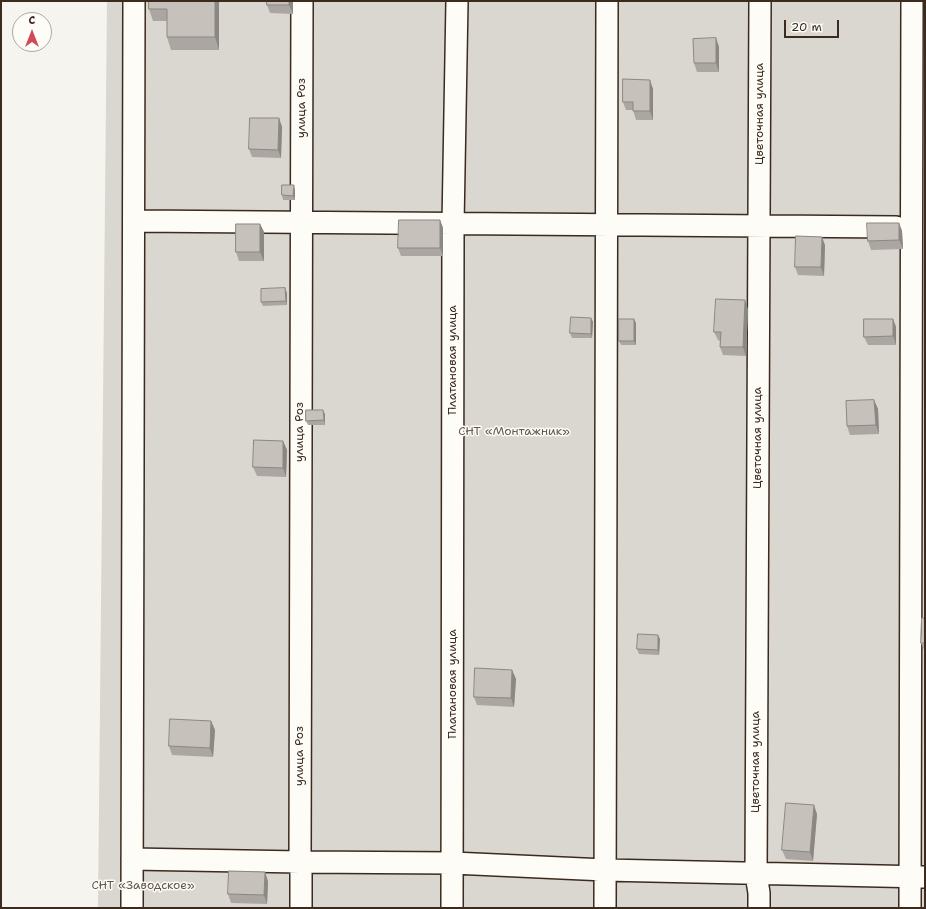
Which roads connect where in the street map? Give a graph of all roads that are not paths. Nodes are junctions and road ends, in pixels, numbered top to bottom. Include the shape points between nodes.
1 (134, 1) edge
2 (302, 1) edge
3 (457, 1) edge
4 (607, 1) edge
5 (760, 1) edge
6 (912, 1) edge
7 (134, 221) junction
8 (301, 223) junction
9 (453, 224) junction
10 (608, 225) junction
11 (759, 227) junction
12 (918, 227) edge
13 (132, 859) junction
14 (301, 867) junction
15 (452, 870) junction
16 (605, 870) junction
17 (918, 877) edge
18 (758, 892) edge
19 (132, 908) edge
20 (301, 908) edge
21 (452, 908) edge
22 (605, 908) edge
23 (910, 908) edge

1 - 7 street
2 - 8 street, улица Роз
3 - 9 street, Платановая улица
4 - 10 street
5 - 11 street, Цветочная улица
6 - 12 street
7 - 8 street
7 - 13 street
8 - 9 street
8 - 14 street, улица Роз
9 - 10 street
9 - 15 street, Платановая улица
10 - 11 street
10 - 16 street
11 - 12 street
11 - 18 street, Цветочная улица
12 - 17 street
13 - 14 street
13 - 19 street
14 - 15 street
14 - 20 street, улица Роз
15 - 16 street
15 - 21 street, Платановая улица
16 - 18 street
16 - 22 street
17 - 18 street
17 - 23 street

